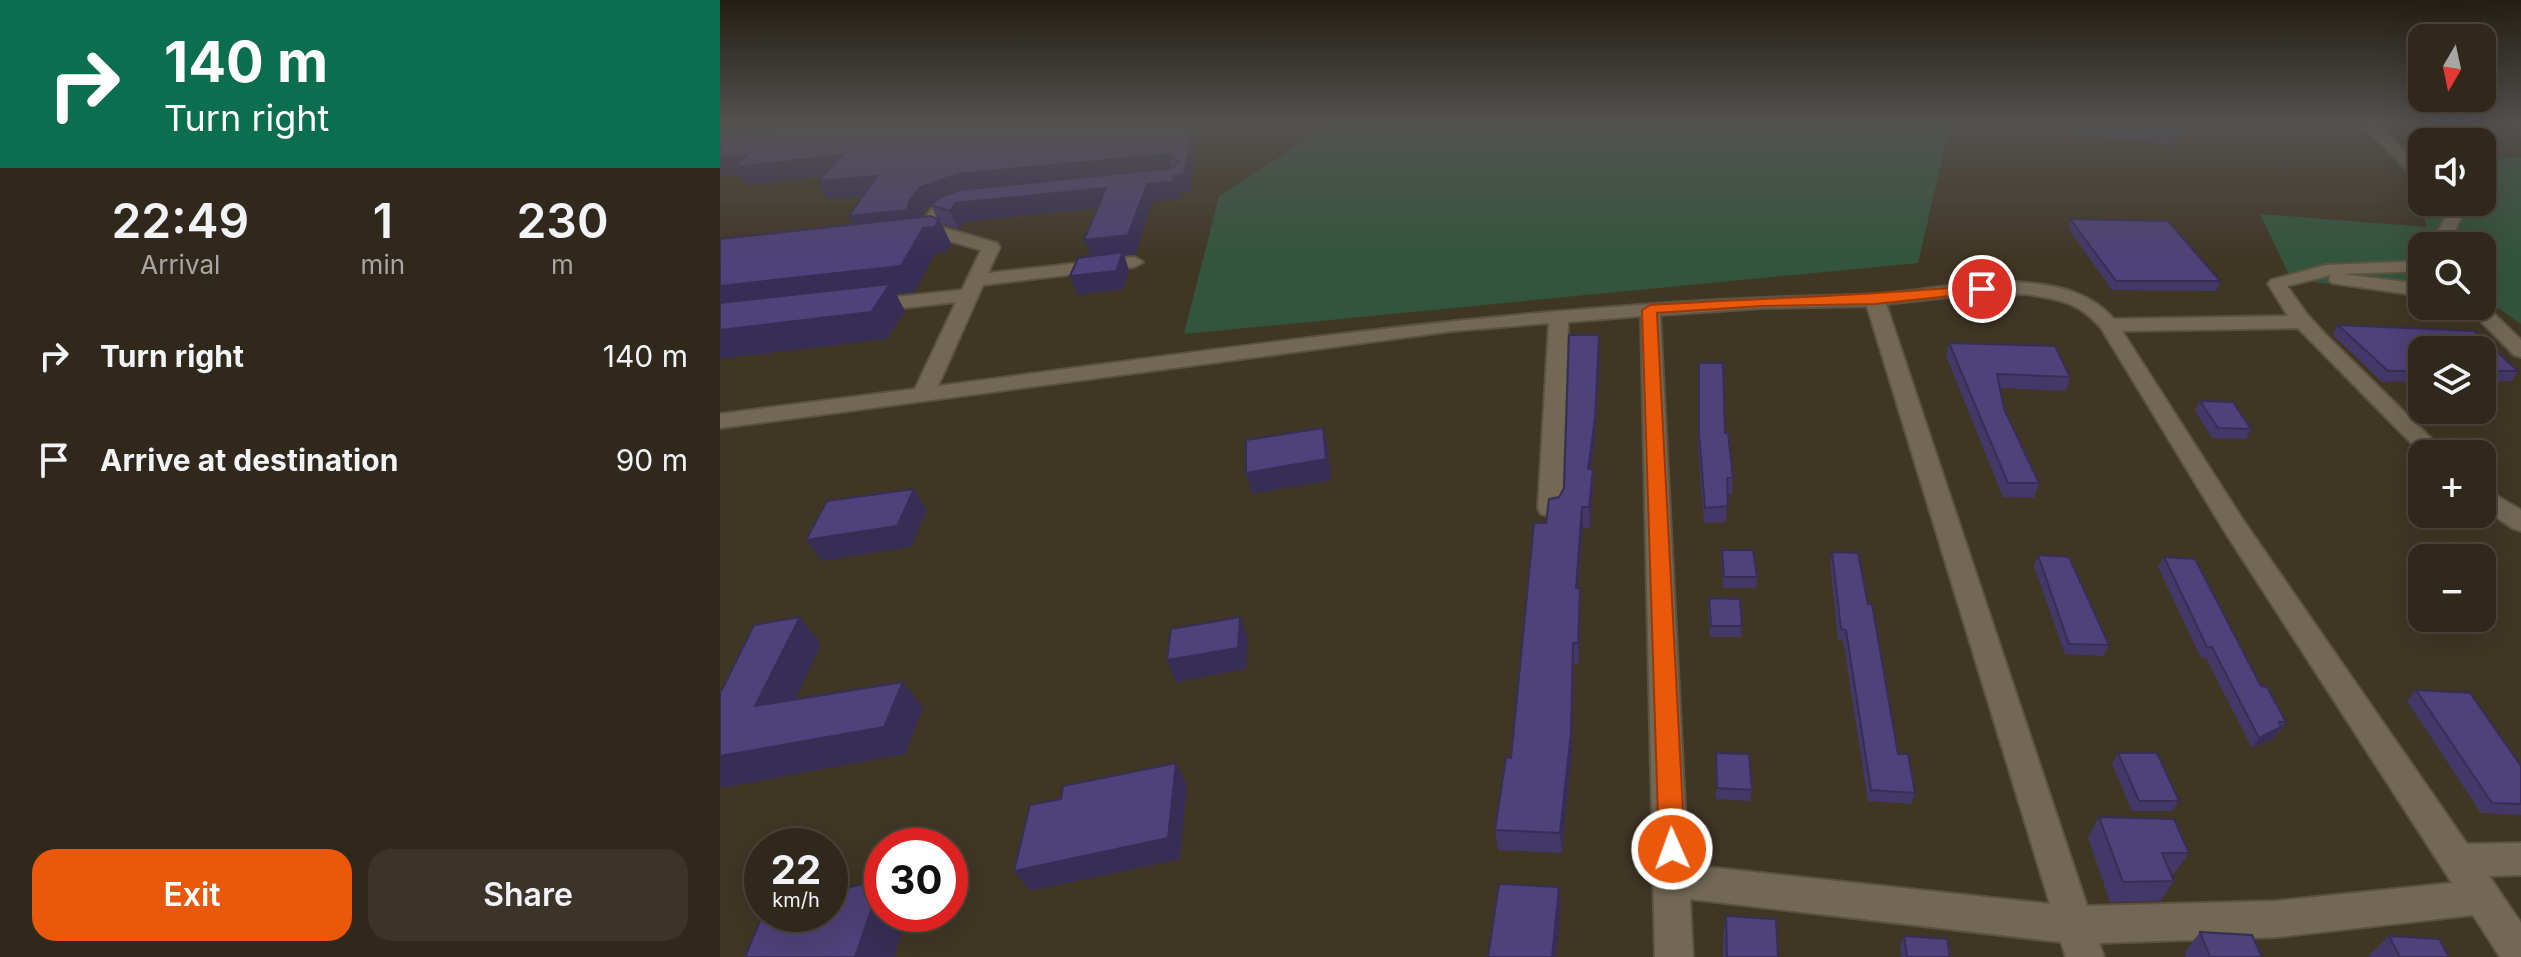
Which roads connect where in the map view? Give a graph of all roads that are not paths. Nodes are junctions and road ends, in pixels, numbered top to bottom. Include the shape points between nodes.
1 (982, 199) edge
2 (938, 234) junction
3 (907, 238) edge
4 (1134, 262) dead end
5 (2408, 265) edge
6 (2304, 276) junction
7 (972, 288) junction
8 (2408, 288) edge
9 (1875, 300) junction
10 (845, 309) edge
11 (1650, 310) junction
12 (1559, 316) junction
13 (2489, 320) edge
14 (2303, 322) junction
15 (2109, 325) junction
16 (2521, 351) edge
17 (924, 393) junction
18 (720, 421) edge
19 (2421, 440) edge
20 (2496, 505) edge
21 (1550, 508) edge
22 (2521, 522) edge
23 (2521, 859) edge
24 (2456, 861) junction
25 (1673, 880) junction
26 (2481, 897) junction
27 (2079, 941) edge
28 (2516, 942) edge
29 (1674, 957) edge

1 - 2 street via 935,211 925,228
2 - 3 street
2 - 7 street via 991,247
4 - 7 street
5 - 6 street
6 - 8 street
6 - 14 street via 2277,284
7 - 10 street
7 - 17 street
9 - 11 street
9 - 15 street via 2027,288 2077,298
9 - 27 street
11 - 12 street
11 - 25 street
12 - 17 street
12 - 21 street
13 - 16 street
14 - 15 street
14 - 19 street
15 - 24 street via 2234,526
17 - 18 street
20 - 22 street
23 - 24 street
24 - 26 street
25 - 27 street
25 - 29 street
26 - 27 street
26 - 28 street

